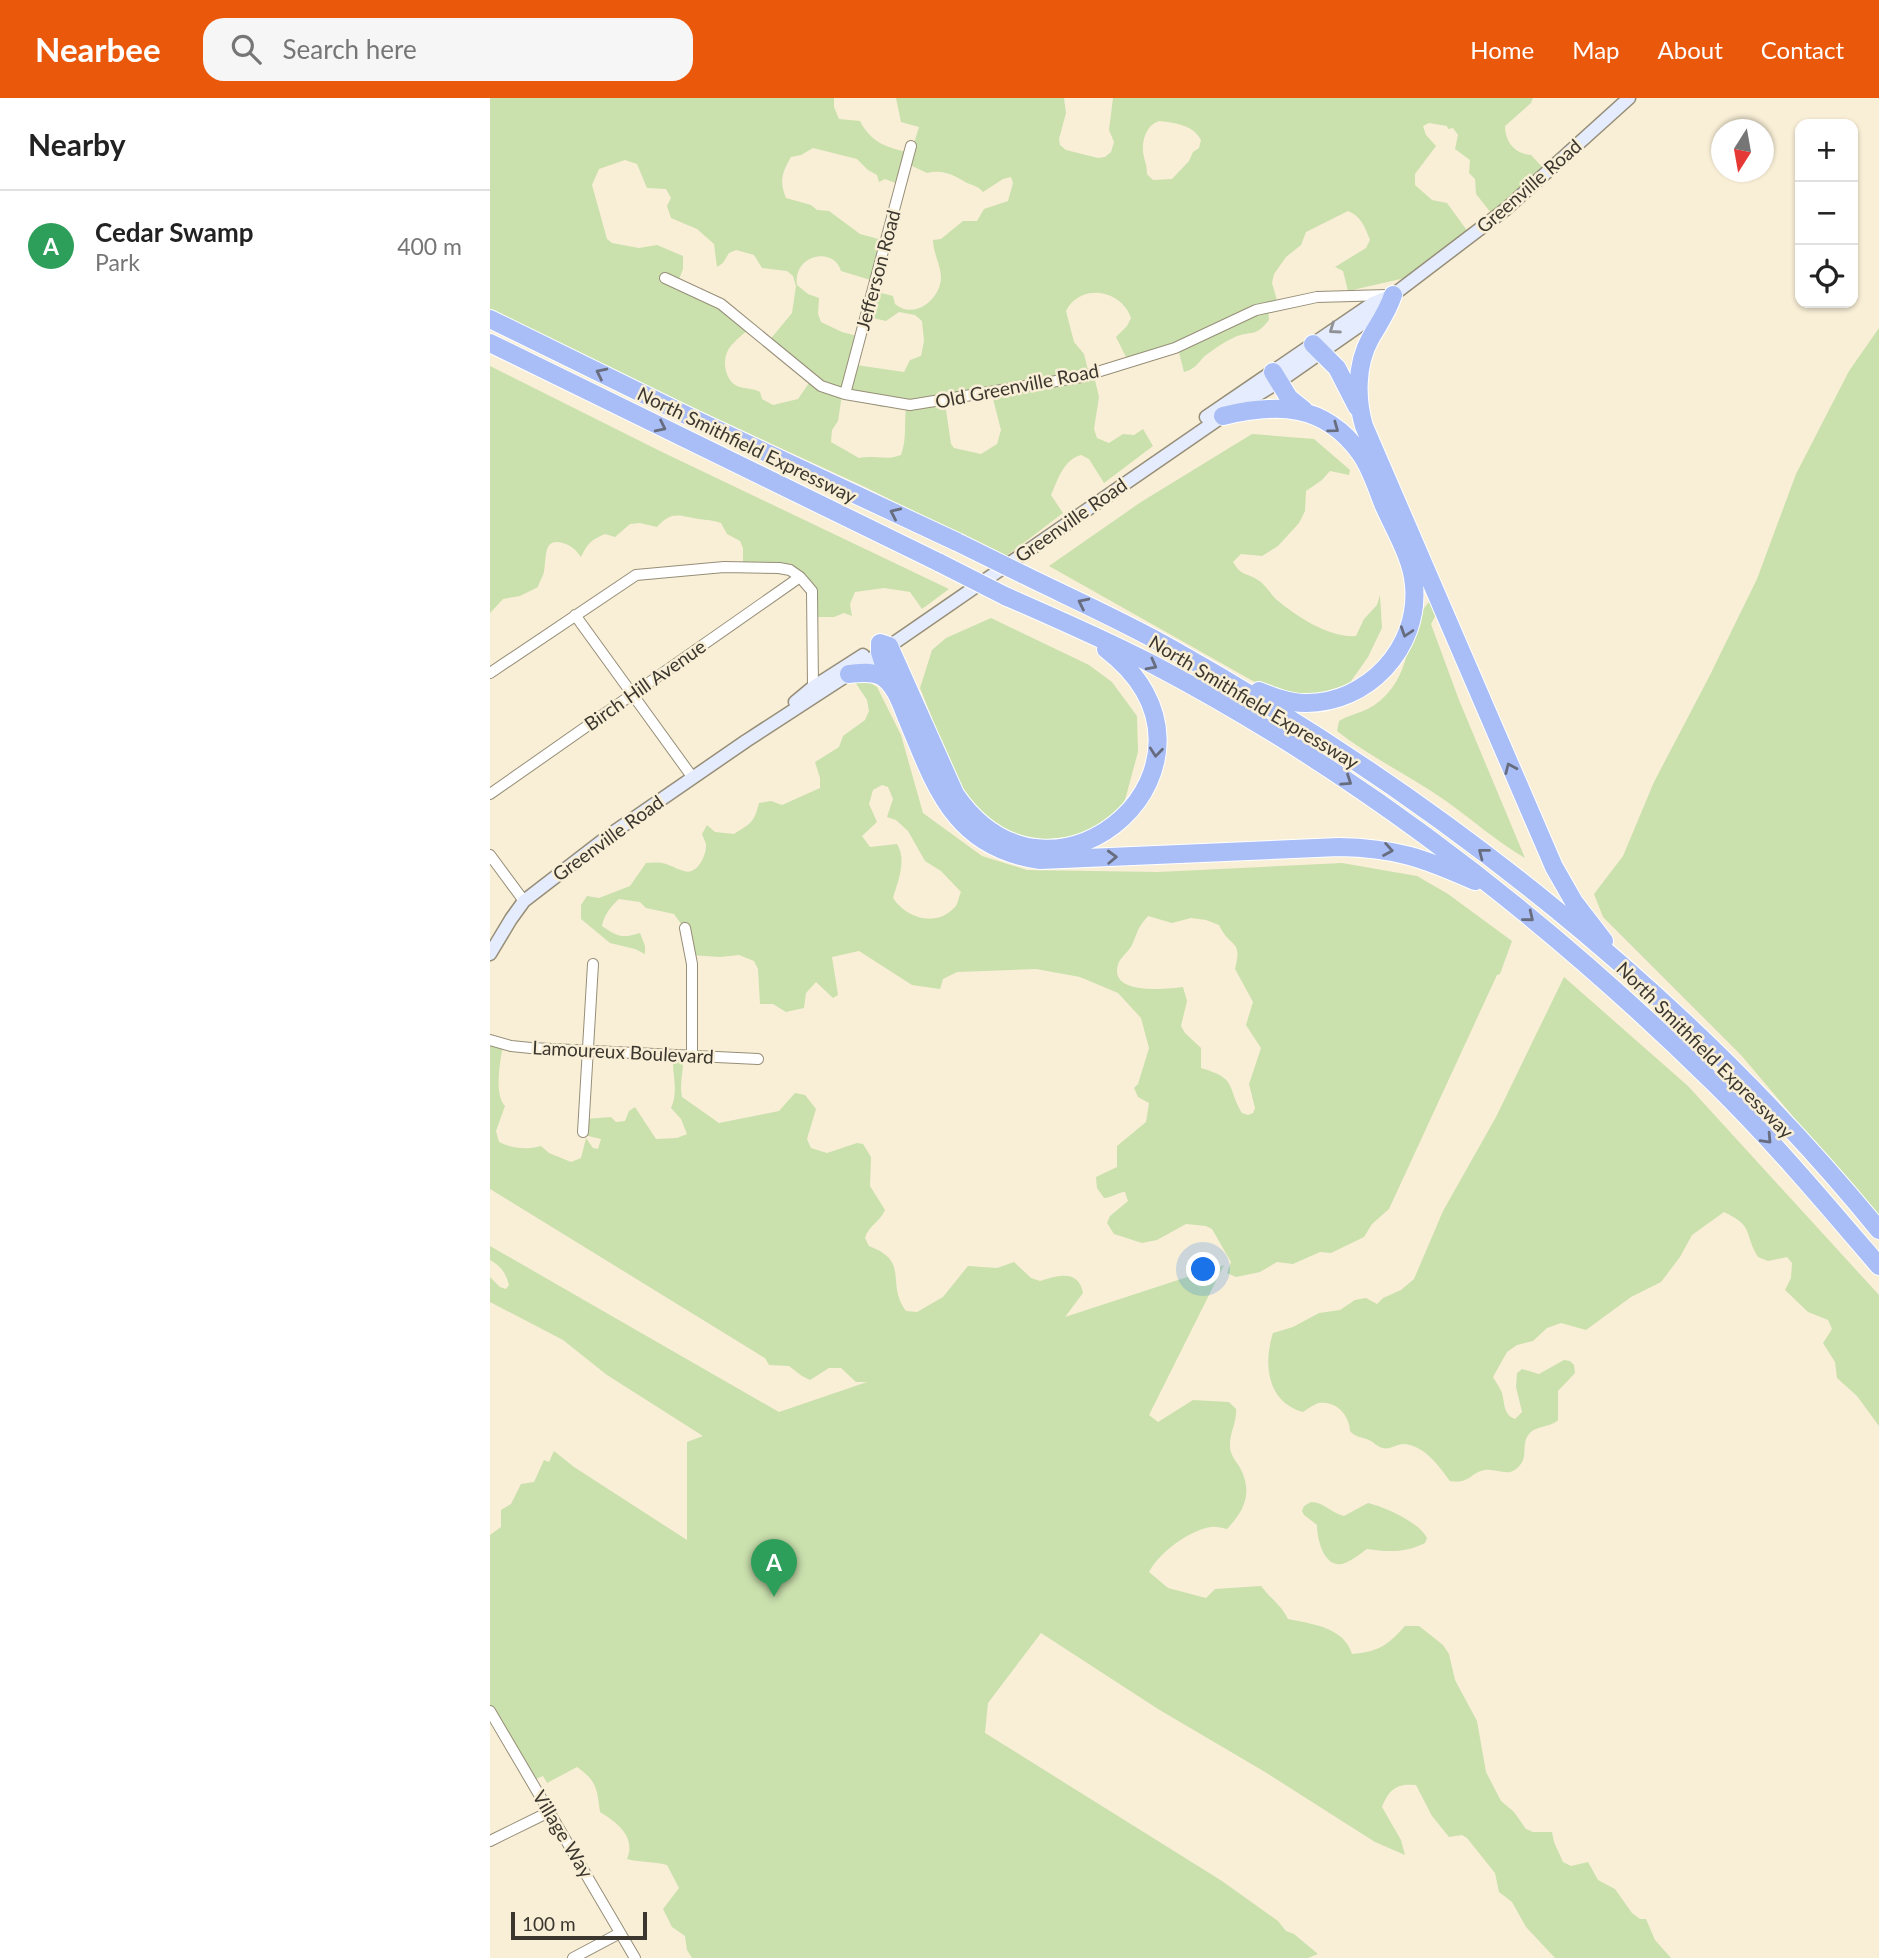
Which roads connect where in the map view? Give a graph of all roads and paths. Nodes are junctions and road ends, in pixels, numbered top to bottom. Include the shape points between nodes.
1 (1629, 98) edge
2 (911, 146) dead end
3 (665, 278) dead end
4 (1393, 295) junction
5 (490, 319) edge
6 (490, 342) edge
7 (1317, 349) junction
8 (1277, 377) junction
9 (845, 394) junction
10 (1359, 410) junction
11 (1310, 414) junction
12 (1223, 416) junction
13 (800, 577) junction
14 (575, 615) junction
15 (1069, 624) junction
16 (888, 644) junction
17 (1210, 671) junction
18 (490, 673) edge
19 (849, 674) junction
20 (890, 684) junction
21 (813, 687) junction
22 (631, 694) junction
23 (746, 741) junction
24 (693, 778) junction
25 (490, 794) edge
26 (491, 858) edge
27 (1493, 888) junction
28 (524, 901) junction
29 (685, 928) dead end
30 (490, 954) edge
31 (593, 964) dead end
32 (1631, 973) junction
33 (490, 1040) edge
34 (589, 1051) junction
35 (692, 1055) junction
36 (758, 1059) dead end
37 (583, 1132) dead end
38 (1879, 1230) edge
39 (1879, 1266) edge
40 (490, 1712) edge
41 (549, 1812) junction
42 (490, 1841) edge
43 (620, 1933) junction
44 (573, 1958) edge
45 (635, 1958) edge

1 - 4 main road, Greenville Road via 1506,209
2 - 9 street, Jefferson Road
3 - 9 street, Old Greenville Road via 721,304 821,386
4 - 7 main road, Greenville Road via 1373,303
4 - 9 street, Old Greenville Road via 1317,297 1256,310 1175,348 1081,377 911,405
4 - 10 highway via 1366,349 1359,378
17 -> 5 highway, North Smithfield Expressway, bridge via 1131,626
6 -> 15 highway, North Smithfield Expressway, bridge
7 - 8 main road, Greenville Road
7 - 10 highway via 1337,368
8 - 11 highway via 1289,397
8 - 12 main road, Greenville Road
8 - 16 main road, Greenville Road
32 -> 10 highway via 1574,902 1554,867
11 - 12 highway via 1263,407
11 -> 17 highway via 1353,444 1372,476 1414,585 1408,631 1378,676 1361,689 1331,700 1306,704 1278,699
12 - 16 main road, Greenville Road
13 - 14 street via 779,568 724,567 636,575
13 - 21 street via 813,598
13 - 22 street, Birch Hill Avenue
14 - 18 street
14 - 22 street
15 -> 16 highway via 1108,650 1147,694 1157,727 1156,761 1146,789 1116,826 1080,844 1047,848 1015,843 987,829 966,811 896,663 898,648
15 -> 27 highway, North Smithfield Expressway via 1153,665 1303,752 1402,818
16 - 19 main road, Greenville Road
16 - 20 highway
16 - 21 main road, Greenville Road
32 -> 17 highway, North Smithfield Expressway via 1428,812
19 - 20 highway via 881,676
19 - 23 main road, Greenville Road
20 -> 27 highway via 952,812 975,835 1011,854 1040,860 1372,848 1419,857
21 - 23 main road, Greenville Road
22 - 24 street
22 - 25 street, Birch Hill Avenue
23 - 24 main road, Greenville Road
24 - 28 main road, Greenville Road
26 - 28 street
27 -> 39 highway, North Smithfield Expressway via 1595,971 1707,1076
28 - 30 main road, Greenville Road
29 - 35 street via 692,964
31 - 34 street
32 - 38 highway, North Smithfield Expressway via 1721,1058
33 - 34 street, Lamoureux Boulevard via 511,1046
34 - 35 street, Lamoureux Boulevard
34 - 37 street
35 - 36 street, Lamoureux Boulevard
40 - 41 street, Village Way
41 - 42 street
41 - 43 street, Village Way
43 - 44 street
43 - 45 street, Village Way

